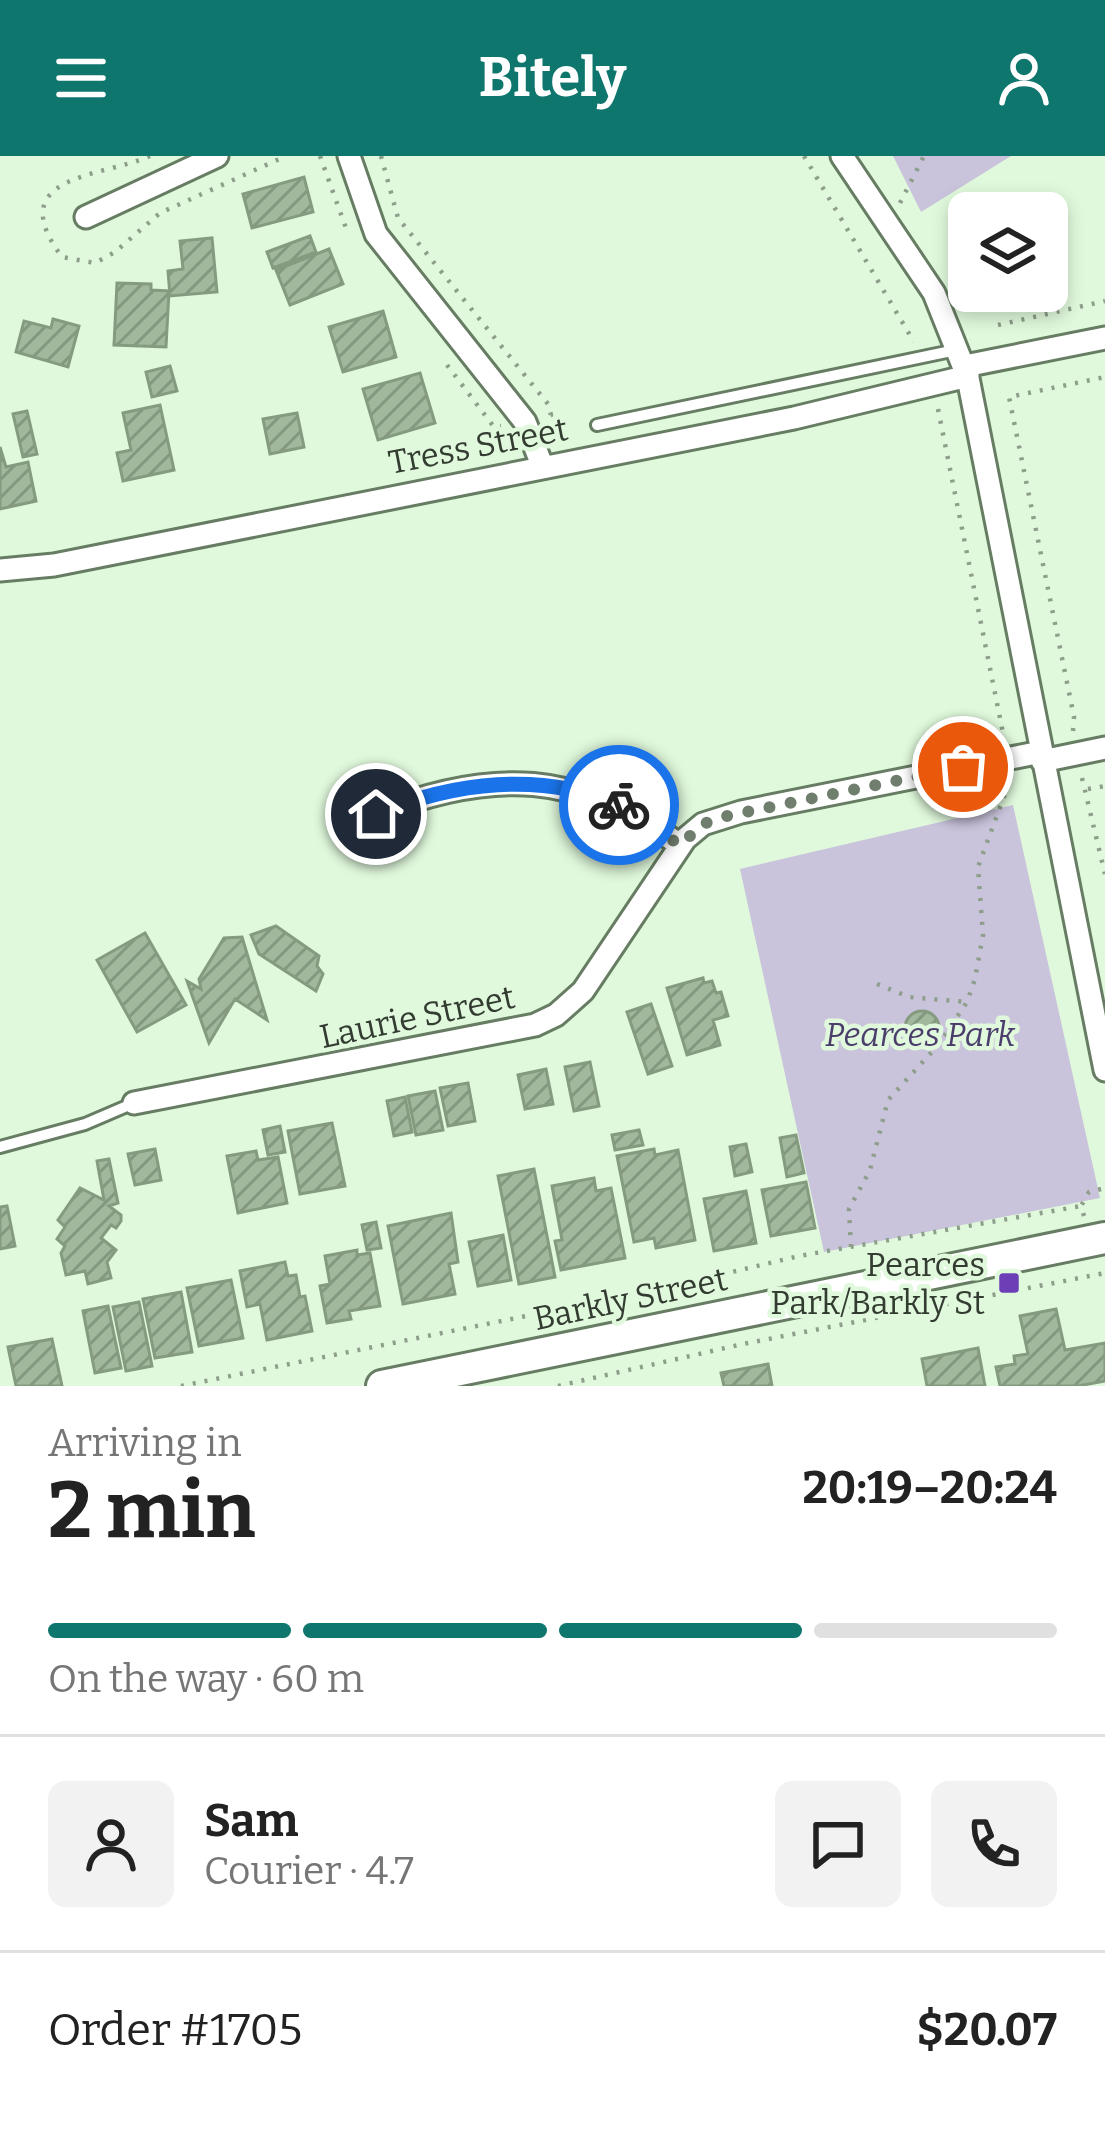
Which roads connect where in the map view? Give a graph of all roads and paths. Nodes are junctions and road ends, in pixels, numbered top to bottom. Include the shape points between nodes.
1 (150, 156) edge
2 (218, 156) edge
3 (286, 156) edge
4 (350, 156) edge
5 (381, 156) edge
6 (804, 156) edge
7 (842, 156) edge
8 (924, 156) edge
9 (86, 217) dead end
10 (889, 225) junction
11 (1105, 301) edge
12 (998, 325) dead end
13 (1105, 338) edge
14 (920, 359) junction
15 (964, 364) junction
16 (1105, 377) edge
17 (930, 386) junction
18 (551, 416) dead end
19 (597, 425) dead end
20 (542, 465) junction
21 (0, 571) edge
22 (1105, 748) edge
23 (1078, 754) junction
24 (1041, 756) junction
25 (1007, 758) junction
26 (1105, 786) edge
27 (1088, 789) junction
28 (376, 814) dead end
29 (680, 845) junction
30 (1105, 874) edge
31 (877, 984) dead end
32 (967, 1002) junction
33 (922, 1047) dead end
34 (924, 1058) junction
35 (1105, 1070) edge
36 (134, 1103) joint
37 (0, 1147) edge
38 (1105, 1188) edge
39 (1105, 1225) edge
40 (1105, 1238) edge
41 (851, 1247) junction
42 (1105, 1273) edge
43 (181, 1386) edge
44 (382, 1386) edge
45 (558, 1386) edge

1 - 3 path via 63,180 47,194 47,239 62,256 95,262 160,213
2 - 9 street
4 - 20 street via 381,242 525,422
5 - 18 path via 398,218
6 - 14 path
7 - 10 street
8 - 10 path
10 - 15 street via 934,293
11 - 12 path
13 - 15 street, Tress Street
14 - 15 lane, Tress Street
14 - 19 lane, Tress Street
15 - 17 street, Tress Street
15 - 24 street
16 - 23 path via 1009,397
17 - 20 street, Tress Street
17 - 25 path
20 - 21 street, Tress Street
22 - 23 street, Laurie Street
23 - 24 street, Laurie Street
23 - 27 path
24 - 25 street, Laurie Street
24 - 35 street
25 - 29 street, Laurie Street via 722,817
25 - 32 path via 1010,778 978,867 982,956
26 - 27 path
27 - 30 path
28 - 29 street via 491,785 562,786 621,806
29 - 36 street, Laurie Street via 583,991 545,1021
31 - 32 path via 910,997
32 - 34 path
33 - 34 path
34 - 41 path via 888,1100 870,1170 849,1209
36 - 37 lane
38 - 41 path via 1088,1192 1081,1206
39 - 40 main road
40 - 44 main road, Barkly Street
41 - 43 path
42 - 45 path

